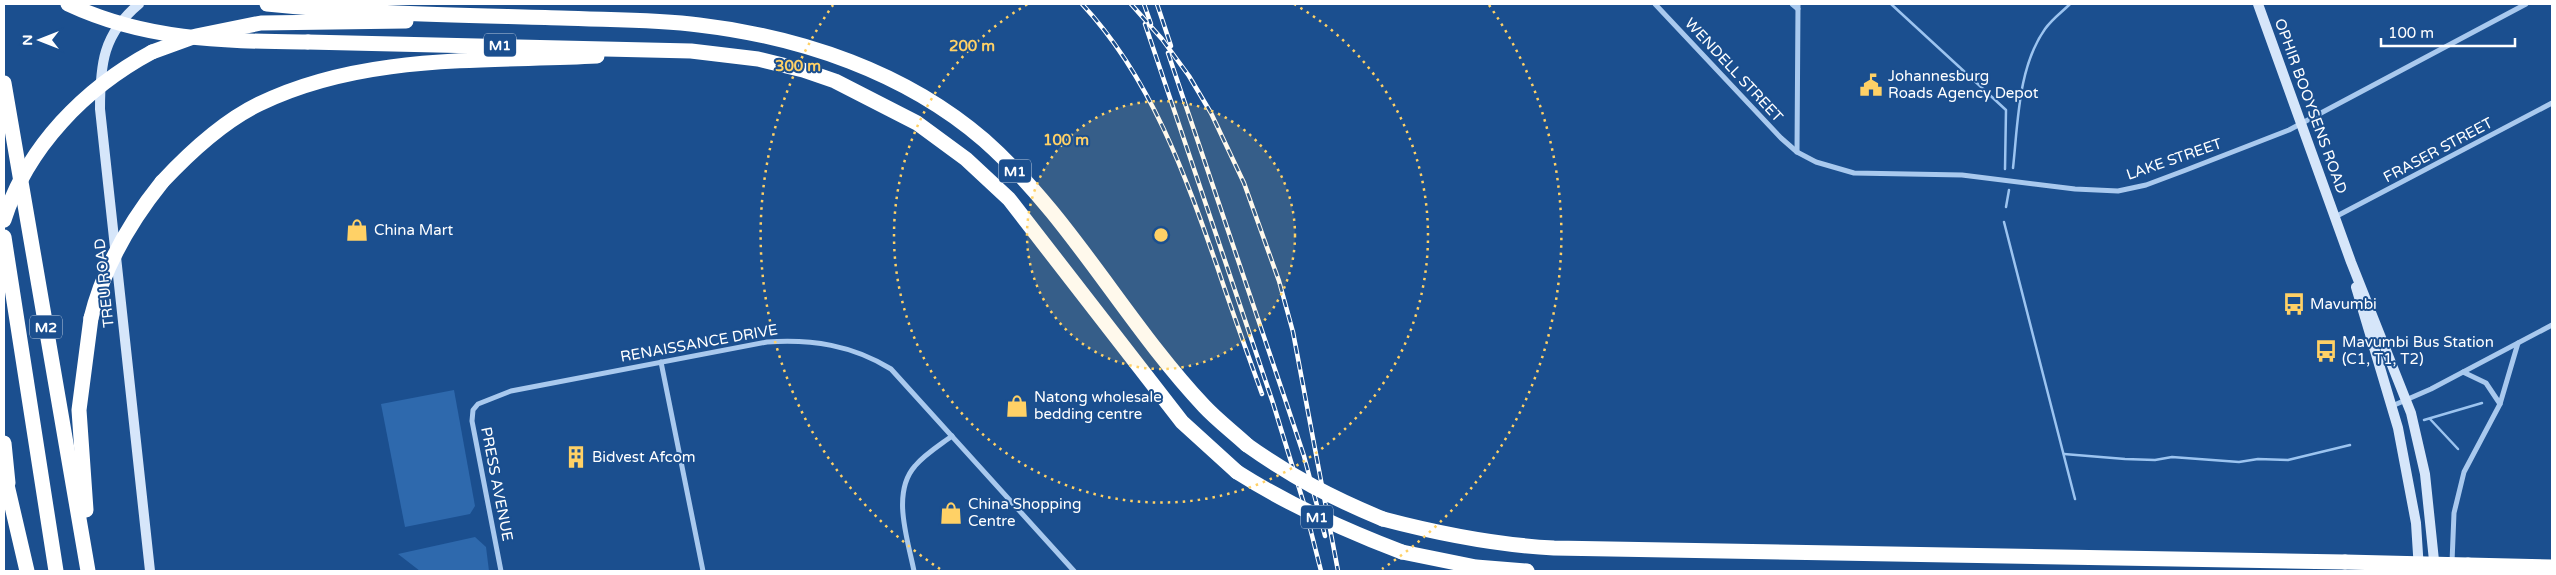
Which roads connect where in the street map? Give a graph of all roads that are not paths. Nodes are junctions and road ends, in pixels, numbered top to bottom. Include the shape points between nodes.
1 (68, 4) edge
2 (139, 4) edge
3 (267, 4) edge
4 (1654, 4) edge
5 (1792, 4) edge
6 (2258, 4) edge
7 (2526, 4) edge
8 (1798, 6) edge
9 (452, 14) junction
10 (691, 50) junction
11 (4, 83) edge
12 (2552, 103) edge
13 (2300, 124) junction
14 (1797, 152) junction
15 (2335, 218) junction
16 (4, 220) edge
17 (4, 237) edge
18 (2351, 262) junction
19 (2552, 325) edge
20 (2518, 343) junction
21 (662, 362) junction
22 (2464, 372) junction
23 (2407, 401) junction
24 (478, 404) joint
25 (2500, 404) junction
26 (2392, 406) junction
27 (952, 436) junction
28 (4, 443) edge
29 (4, 472) edge
30 (8, 487) junction
31 (85, 552) junction
32 (2552, 567) edge
33 (27, 571) edge
34 (56, 571) edge
35 (88, 571) edge
36 (150, 571) edge
37 (501, 571) edge
38 (703, 571) edge
39 (914, 571) edge
40 (1074, 571) edge
41 (1526, 571) edge
42 (2419, 571) edge
43 (2435, 571) edge
44 (2452, 571) edge

1 - 10 highway, M1, bridge via 96,17 165,35 223,41
2 - 36 main road, TREU ROAD via 116,29 103,57 100,108
3 - 9 highway, M1
4 - 14 street, WENDELL STREET
5 - 8 street
6 - 13 main road, OPHIR BOOYSENS ROAD
7 - 13 street, LAKE STREET
8 - 14 street
9 - 16 highway, bridge via 402,22 261,23 196,36 152,52 103,84 64,119 27,170
9 - 32 highway, M1, bridge via 696,24 761,34 818,49 875,71 926,98 982,139 1032,187 1204,407 1247,445 1283,471 1329,497 1383,519 1435,533 1554,548
10 - 31 highway, bridge via 670,54 431,63 378,68 322,79 258,104 190,152 162,182 124,235 91,318 79,410 87,518
10 - 41 highway, M1, bridge via 758,59 836,81 917,123 966,159 1009,199 1182,422 1236,472 1345,531 1402,552 1459,564
11 - 31 highway, M2
12 - 15 street, FRASER STREET
13 - 14 street, LAKE STREET via 2132,188 2101,191 1953,174 1854,173 1832,168
13 - 15 main road, OPHIR BOOYSENS ROAD
15 - 18 main road, OPHIR BOOYSENS ROAD
17 - 34 highway, M2
18 - 23 main road
18 - 26 main road via 2363,315
19 - 20 street
20 - 22 street
20 - 25 street
21 - 24 street, RENAISSANCE DRIVE via 512,391
21 - 27 street, RENAISSANCE DRIVE via 767,342 794,340 848,348 892,369
21 - 38 street
22 - 23 street
22 - 25 street via 2486,383
23 - 26 street
23 - 43 main road via 2425,474
24 - 37 street, PRESS AVENUE via 473,410 472,420
25 - 44 street via 2459,487 2454,513
26 - 42 main road via 2415,514
27 - 39 street via 915,466 906,482 903,500 905,525
27 - 40 street, RENAISSANCE DRIVE
28 - 30 highway
29 - 30 highway
30 - 33 highway
31 - 35 highway, M2

